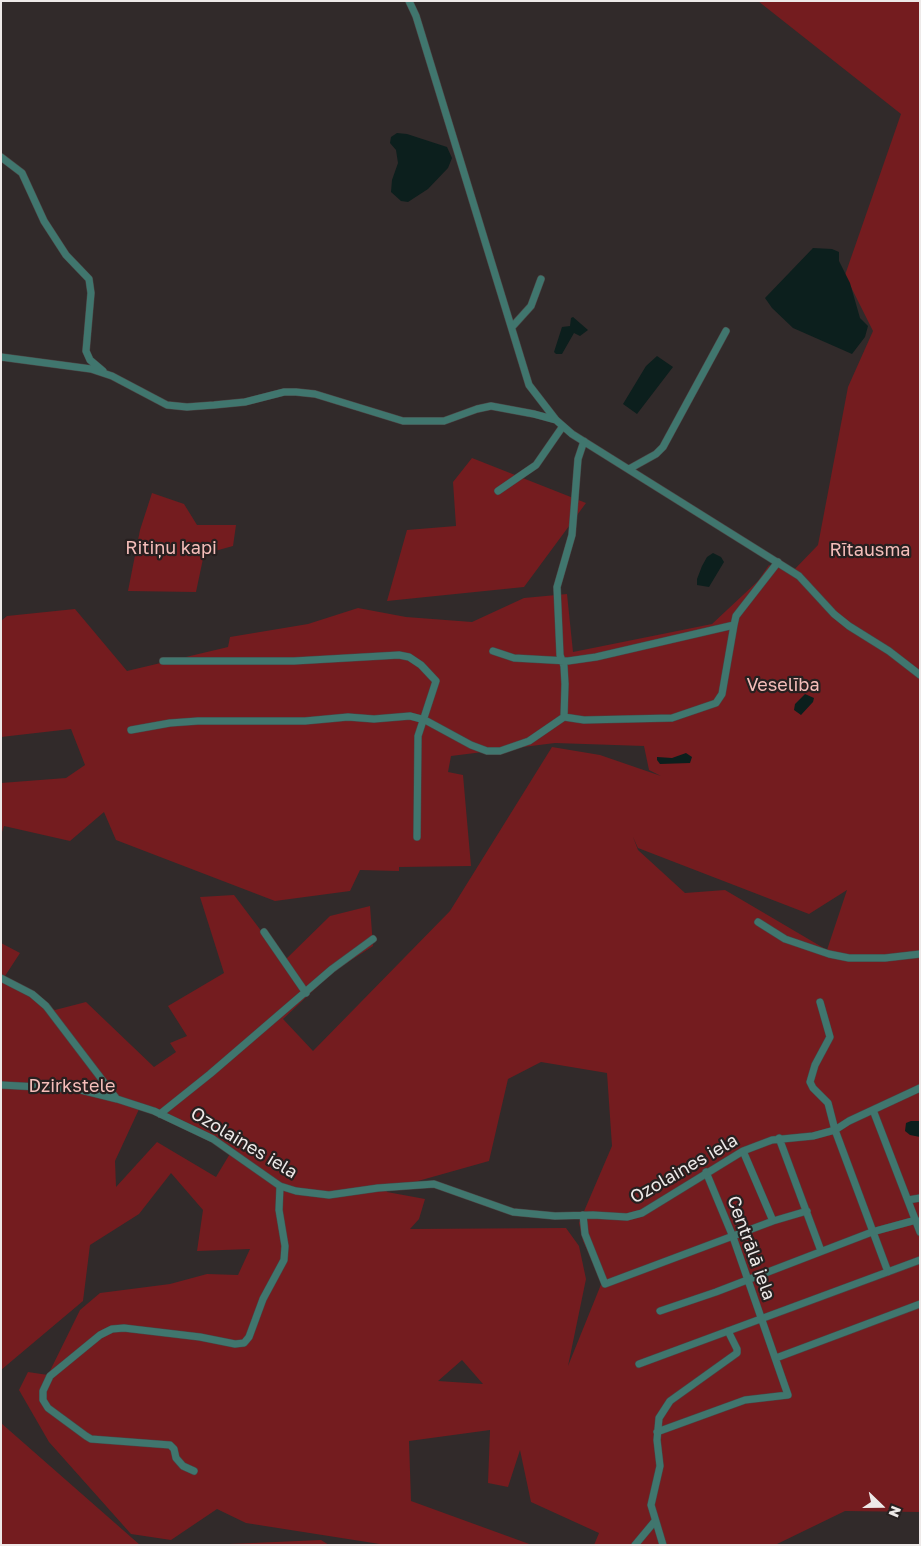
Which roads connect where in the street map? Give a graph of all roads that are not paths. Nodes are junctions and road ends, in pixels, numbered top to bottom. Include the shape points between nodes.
1 (409, 1) edge
2 (1, 157) edge
3 (541, 279) dead end
4 (512, 327) junction
5 (726, 331) dead end
6 (1, 357) edge
7 (105, 373) junction
8 (542, 402) junction
9 (534, 414) junction
10 (556, 420) junction
11 (563, 426) junction
12 (584, 441) junction
13 (629, 468) junction
14 (498, 491) dead end
15 (778, 562) junction
16 (734, 625) junction
17 (493, 650) dead end
18 (562, 660) junction
19 (163, 661) dead end
20 (920, 675) edge
21 (564, 717) junction
22 (425, 720) junction
23 (131, 730) dead end
24 (417, 838) dead end
25 (758, 922) dead end
26 (264, 932) dead end
27 (373, 939) dead end
28 (920, 954) edge
29 (1, 978) edge
30 (306, 993) junction
31 (820, 1002) dead end
32 (1, 1085) edge
33 (919, 1090) edge
34 (117, 1099) junction
35 (872, 1110) junction
36 (160, 1114) junction
37 (835, 1130) junction
38 (779, 1138) junction
39 (743, 1151) junction
40 (706, 1172) junction
41 (280, 1186) junction
42 (920, 1198) edge
43 (908, 1200) junction
44 (807, 1211) junction
45 (583, 1215) junction
46 (916, 1220) junction
47 (772, 1221) junction
48 (872, 1232) junction
49 (920, 1232) edge
50 (733, 1237) junction
51 (821, 1251) junction
52 (920, 1260) edge
53 (888, 1272) junction
54 (748, 1278) junction
55 (920, 1304) edge
56 (660, 1311) dead end
57 (760, 1318) junction
58 (728, 1331) junction
59 (776, 1358) junction
60 (638, 1364) dead end
61 (657, 1432) junction
62 (194, 1471) dead end
63 (655, 1521) junction
64 (634, 1545) edge
65 (663, 1545) edge

1 - 4 street
2 - 7 street via 22,173 44,221 66,255 89,278 91,293 86,351 90,360
3 - 4 street via 531,306
4 - 8 street via 529,385
5 - 13 street via 663,447
6 - 7 street
7 - 9 street via 167,405 187,407 245,402 284,392 315,394 403,421 444,421 491,406
8 - 9 street
8 - 10 street
9 - 10 street
10 - 11 street
11 - 12 street
11 - 14 street via 536,464
12 - 13 street
12 - 18 street via 578,458 572,535 557,587
13 - 15 street
15 - 16 street via 736,616
15 - 20 street via 799,576 849,626
16 - 18 street via 596,657
16 - 21 street via 722,694 716,703 672,718 584,720
17 - 18 street via 514,658
18 - 21 street
19 - 22 street via 409,657 436,681
21 - 22 street via 529,741 500,751 471,745
22 - 23 street via 410,716 305,721 198,721
22 - 24 street via 418,736
25 - 28 street via 785,939 849,958
26 - 30 street
27 - 30 street
29 - 34 street via 32,994 46,1006
30 - 36 street
31 - 37 street via 830,1037 810,1082 828,1103
32 - 34 street, Ozolaines iela via 77,1089
33 - 35 street, Ozolaines iela
34 - 36 street, Ozolaines iela
35 - 37 street, Ozolaines iela
35 - 43 street
36 - 41 street, Ozolaines iela via 213,1139
37 - 38 street, Ozolaines iela via 813,1136
37 - 48 street
38 - 39 street, Ozolaines iela
38 - 44 street
39 - 40 street, Ozolaines iela
39 - 47 street
40 - 45 street, Ozolaines iela via 642,1213 627,1217
40 - 50 street, Centrālā iela
41 - 45 street, Ozolaines iela via 329,1195 434,1184 513,1212
41 - 62 street via 284,1260 244,1343 112,1329 50,1376 43,1391 43,1400 48,1408 86,1436 170,1445 183,1466
42 - 43 street
43 - 46 street
44 - 47 street
44 - 51 street
45 - 50 street via 585,1234 605,1284
46 - 48 street
46 - 49 street
47 - 50 street
48 - 51 street
48 - 53 street
50 - 54 street, Centrālā iela
51 - 54 street
52 - 53 street
53 - 57 street
54 - 56 street
54 - 57 street, Centrālā iela
55 - 59 street
57 - 58 street
57 - 59 street, Centrālā iela
58 - 60 street
58 - 61 street via 737,1353 670,1401 659,1418
59 - 61 street, Centrālā iela via 788,1395 745,1400
61 - 63 street via 660,1466 651,1505
63 - 64 street
63 - 65 street

